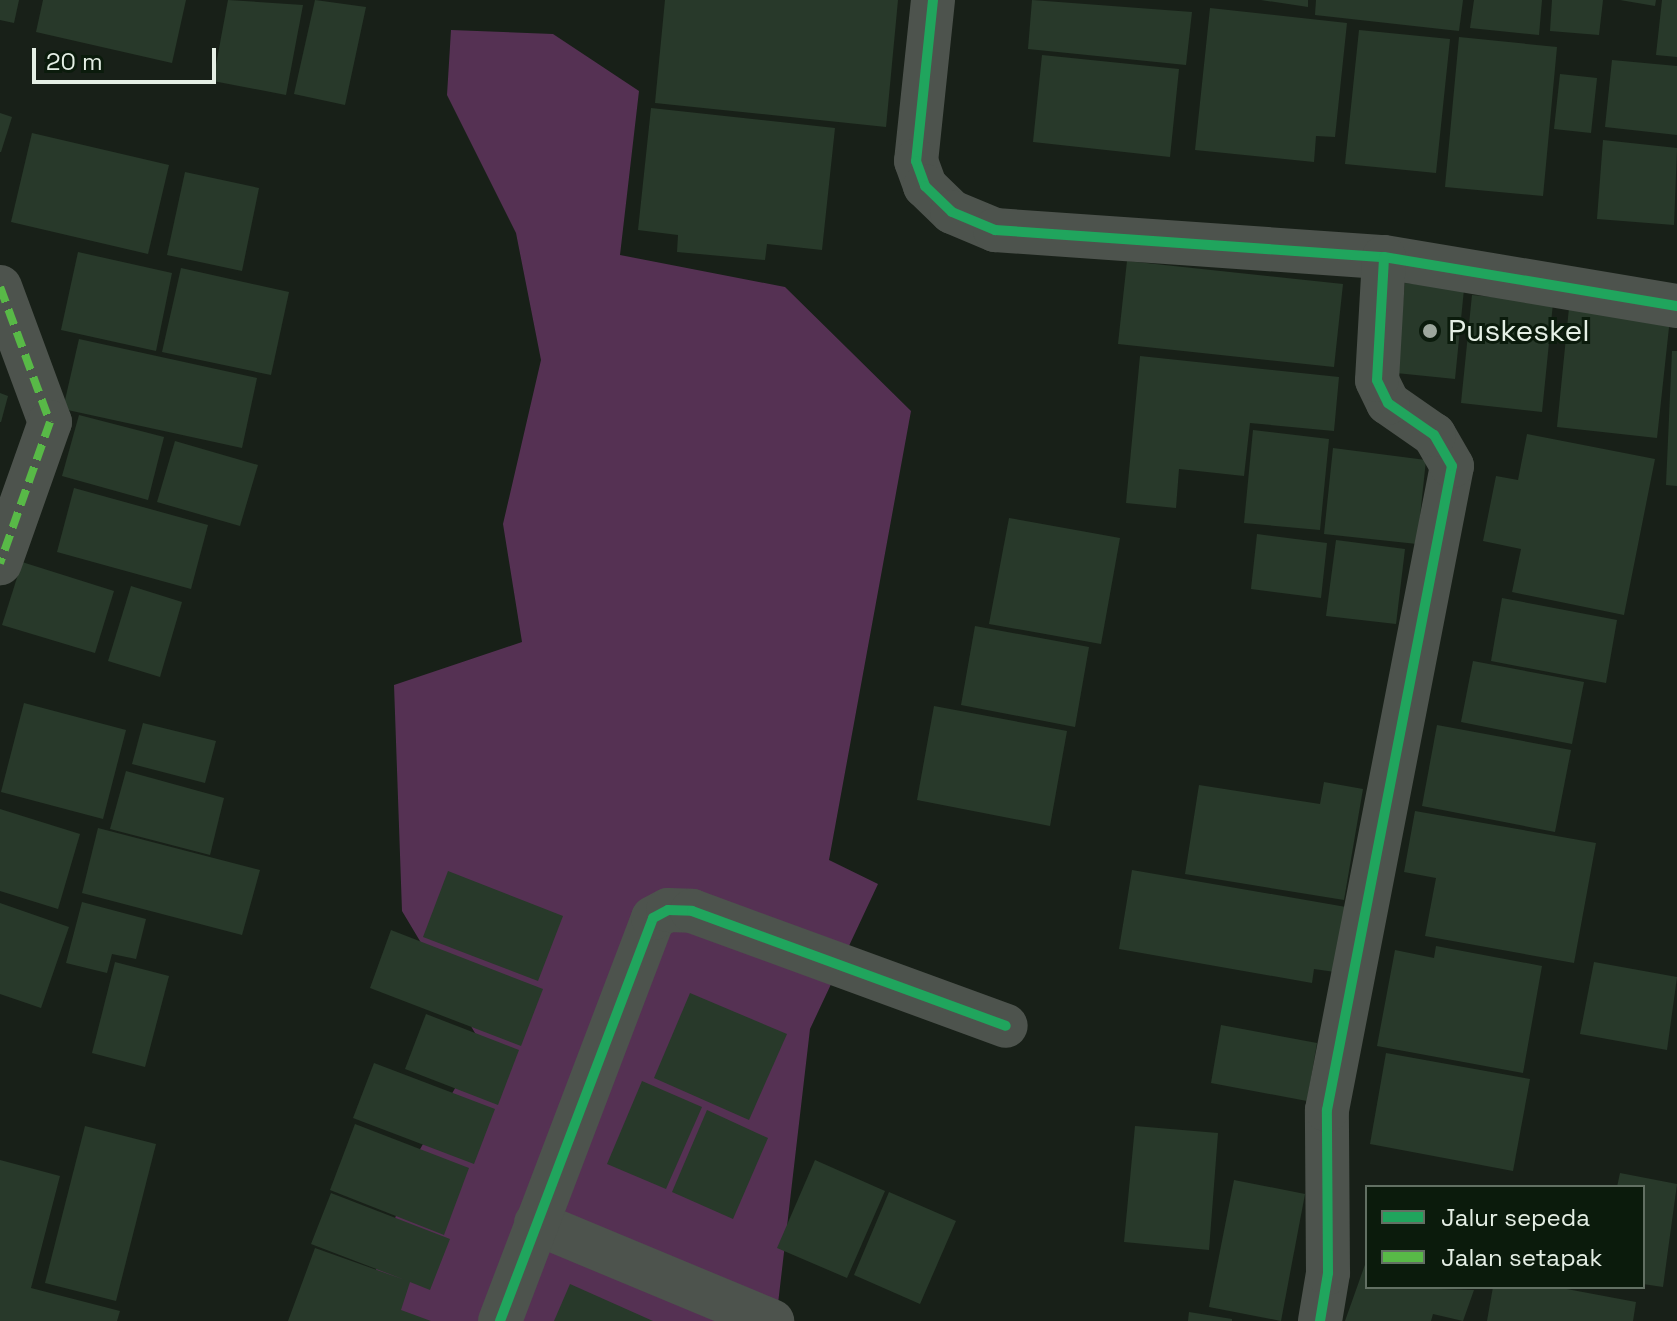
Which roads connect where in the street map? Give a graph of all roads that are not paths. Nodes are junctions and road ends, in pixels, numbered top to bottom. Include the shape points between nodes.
1 (933, 0) edge
2 (1384, 257) junction
3 (0, 287) edge
4 (1677, 306) edge
5 (0, 563) edge
6 (1006, 1026) dead end
7 (536, 1223) junction
8 (500, 1321) edge
9 (772, 1321) edge
10 (1320, 1321) edge

1 - 2 street via 916,161 925,186 952,212 995,230
2 - 4 street
2 - 10 street via 1377,380 1388,403 1434,435 1452,466 1327,1110 1328,1273
3 - 5 street via 50,422
6 - 7 street via 692,911 668,910 653,918 643,933
7 - 8 street
7 - 9 street

